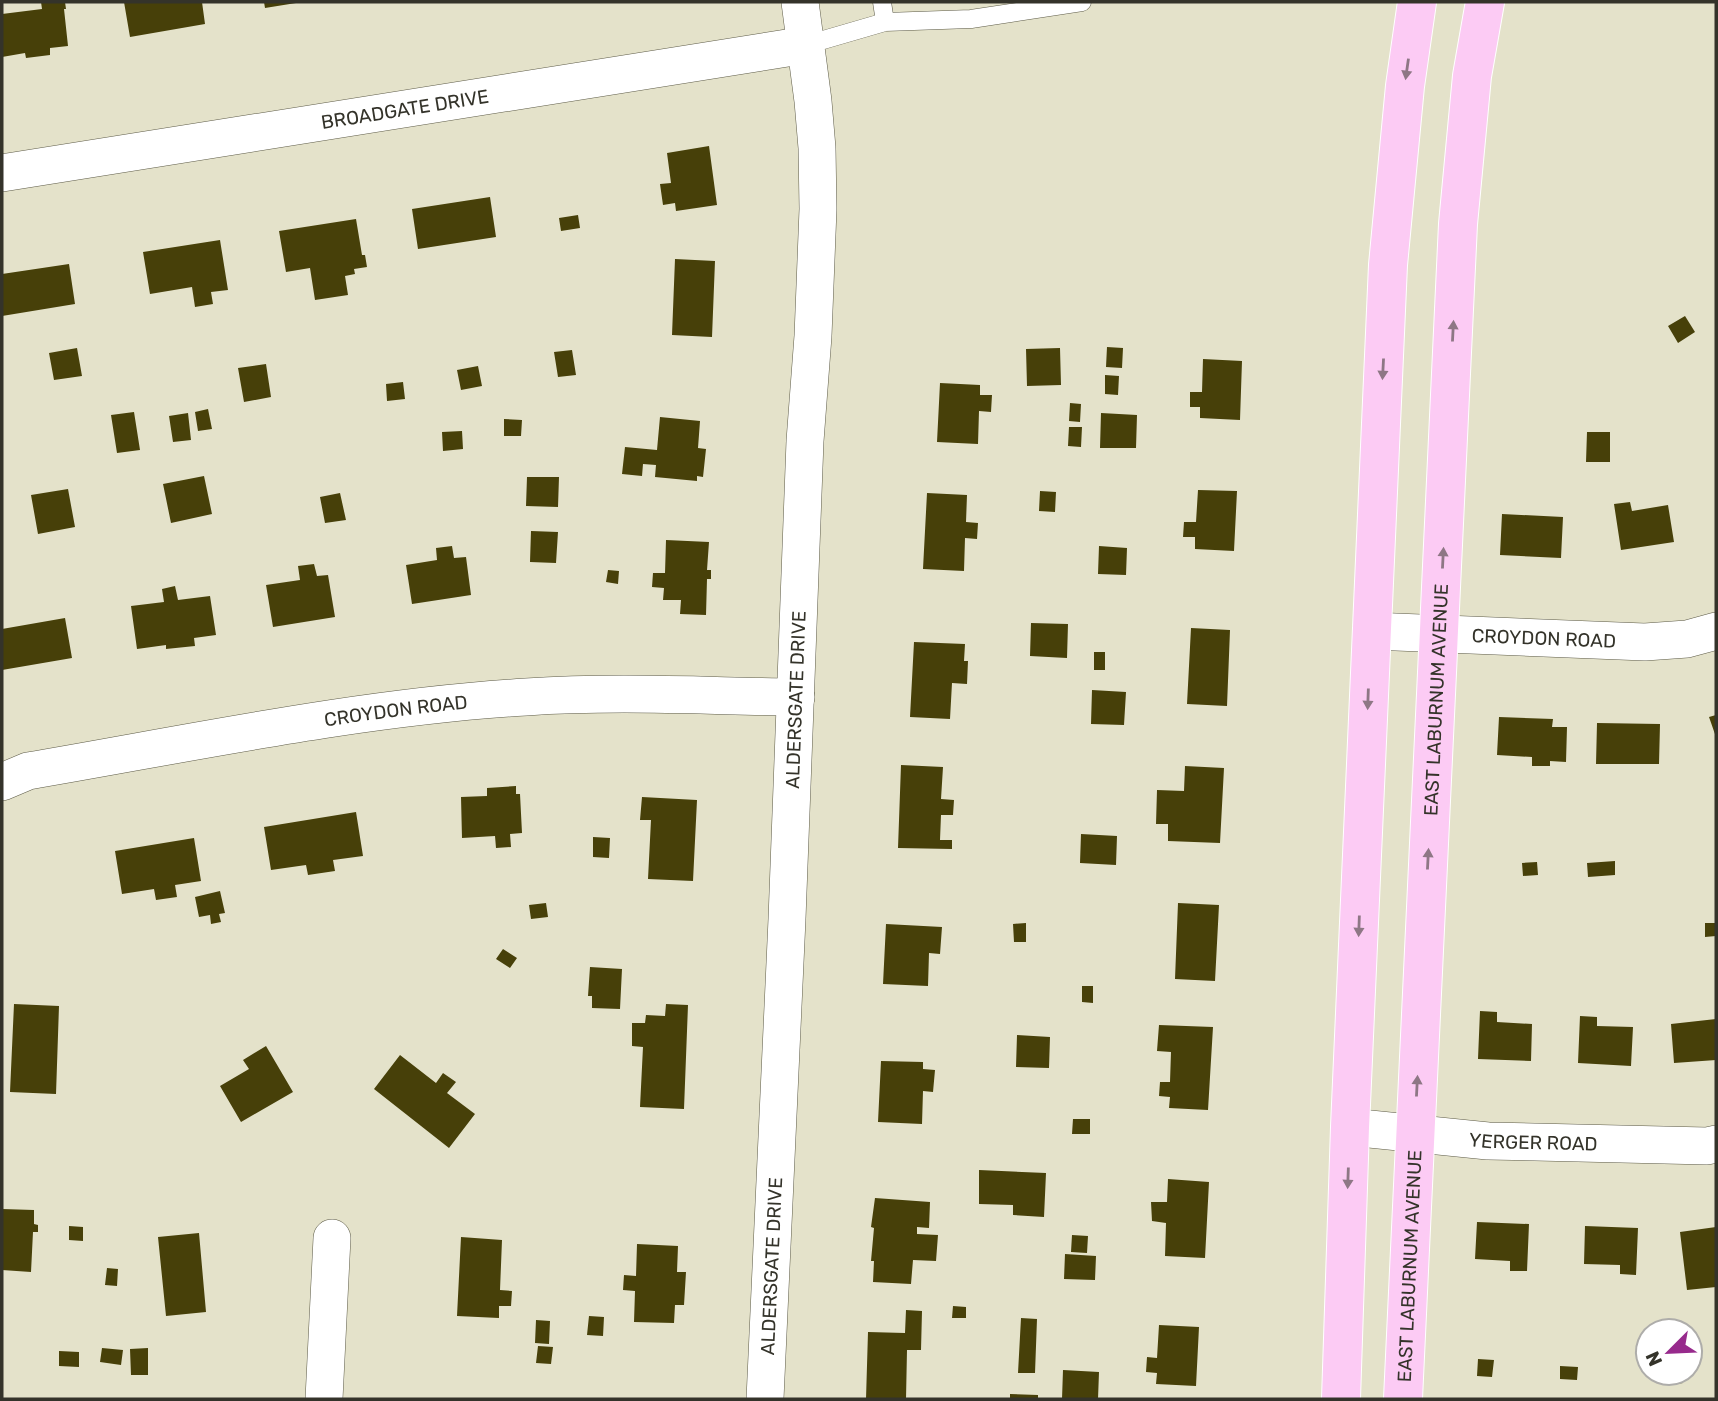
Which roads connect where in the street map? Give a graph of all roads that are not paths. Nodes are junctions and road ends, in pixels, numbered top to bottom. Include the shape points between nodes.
1 (800, 2) edge
2 (882, 2) edge
3 (1082, 2) edge
4 (1417, 2) edge
5 (1485, 2) edge
6 (885, 22) junction
7 (806, 45) junction
8 (2, 173) edge
9 (1371, 631) junction
10 (1716, 631) edge
11 (1439, 633) junction
12 (796, 697) junction
13 (2, 782) edge
14 (1350, 1127) junction
15 (1415, 1133) junction
16 (1716, 1144) edge
17 (332, 1238) dead end
18 (324, 1399) edge
19 (765, 1399) edge
20 (1341, 1399) edge
21 (1403, 1399) edge

1 - 7 street, ALDERSGATE DRIVE
2 - 6 lane
3 - 6 lane via 971,19
4 -> 9 main road via 1388,265
11 -> 5 main road, EAST LABURNUM AVENUE via 1458,224 1472,76
6 - 7 lane
7 - 8 street, BROADGATE DRIVE
7 - 12 street, ALDERSGATE DRIVE via 818,209
9 - 11 street, CROYDON ROAD
9 -> 14 main road
10 - 11 street, CROYDON ROAD via 1645,642
15 -> 11 main road, EAST LABURNUM AVENUE
12 - 13 street, CROYDON ROAD via 606,694 448,703 29,771
12 - 19 street, ALDERSGATE DRIVE
14 - 15 street, YERGER ROAD
14 -> 20 main road
15 - 16 street, YERGER ROAD via 1488,1141
15 - 21 main road, EAST LABURNUM AVENUE
17 - 18 street

